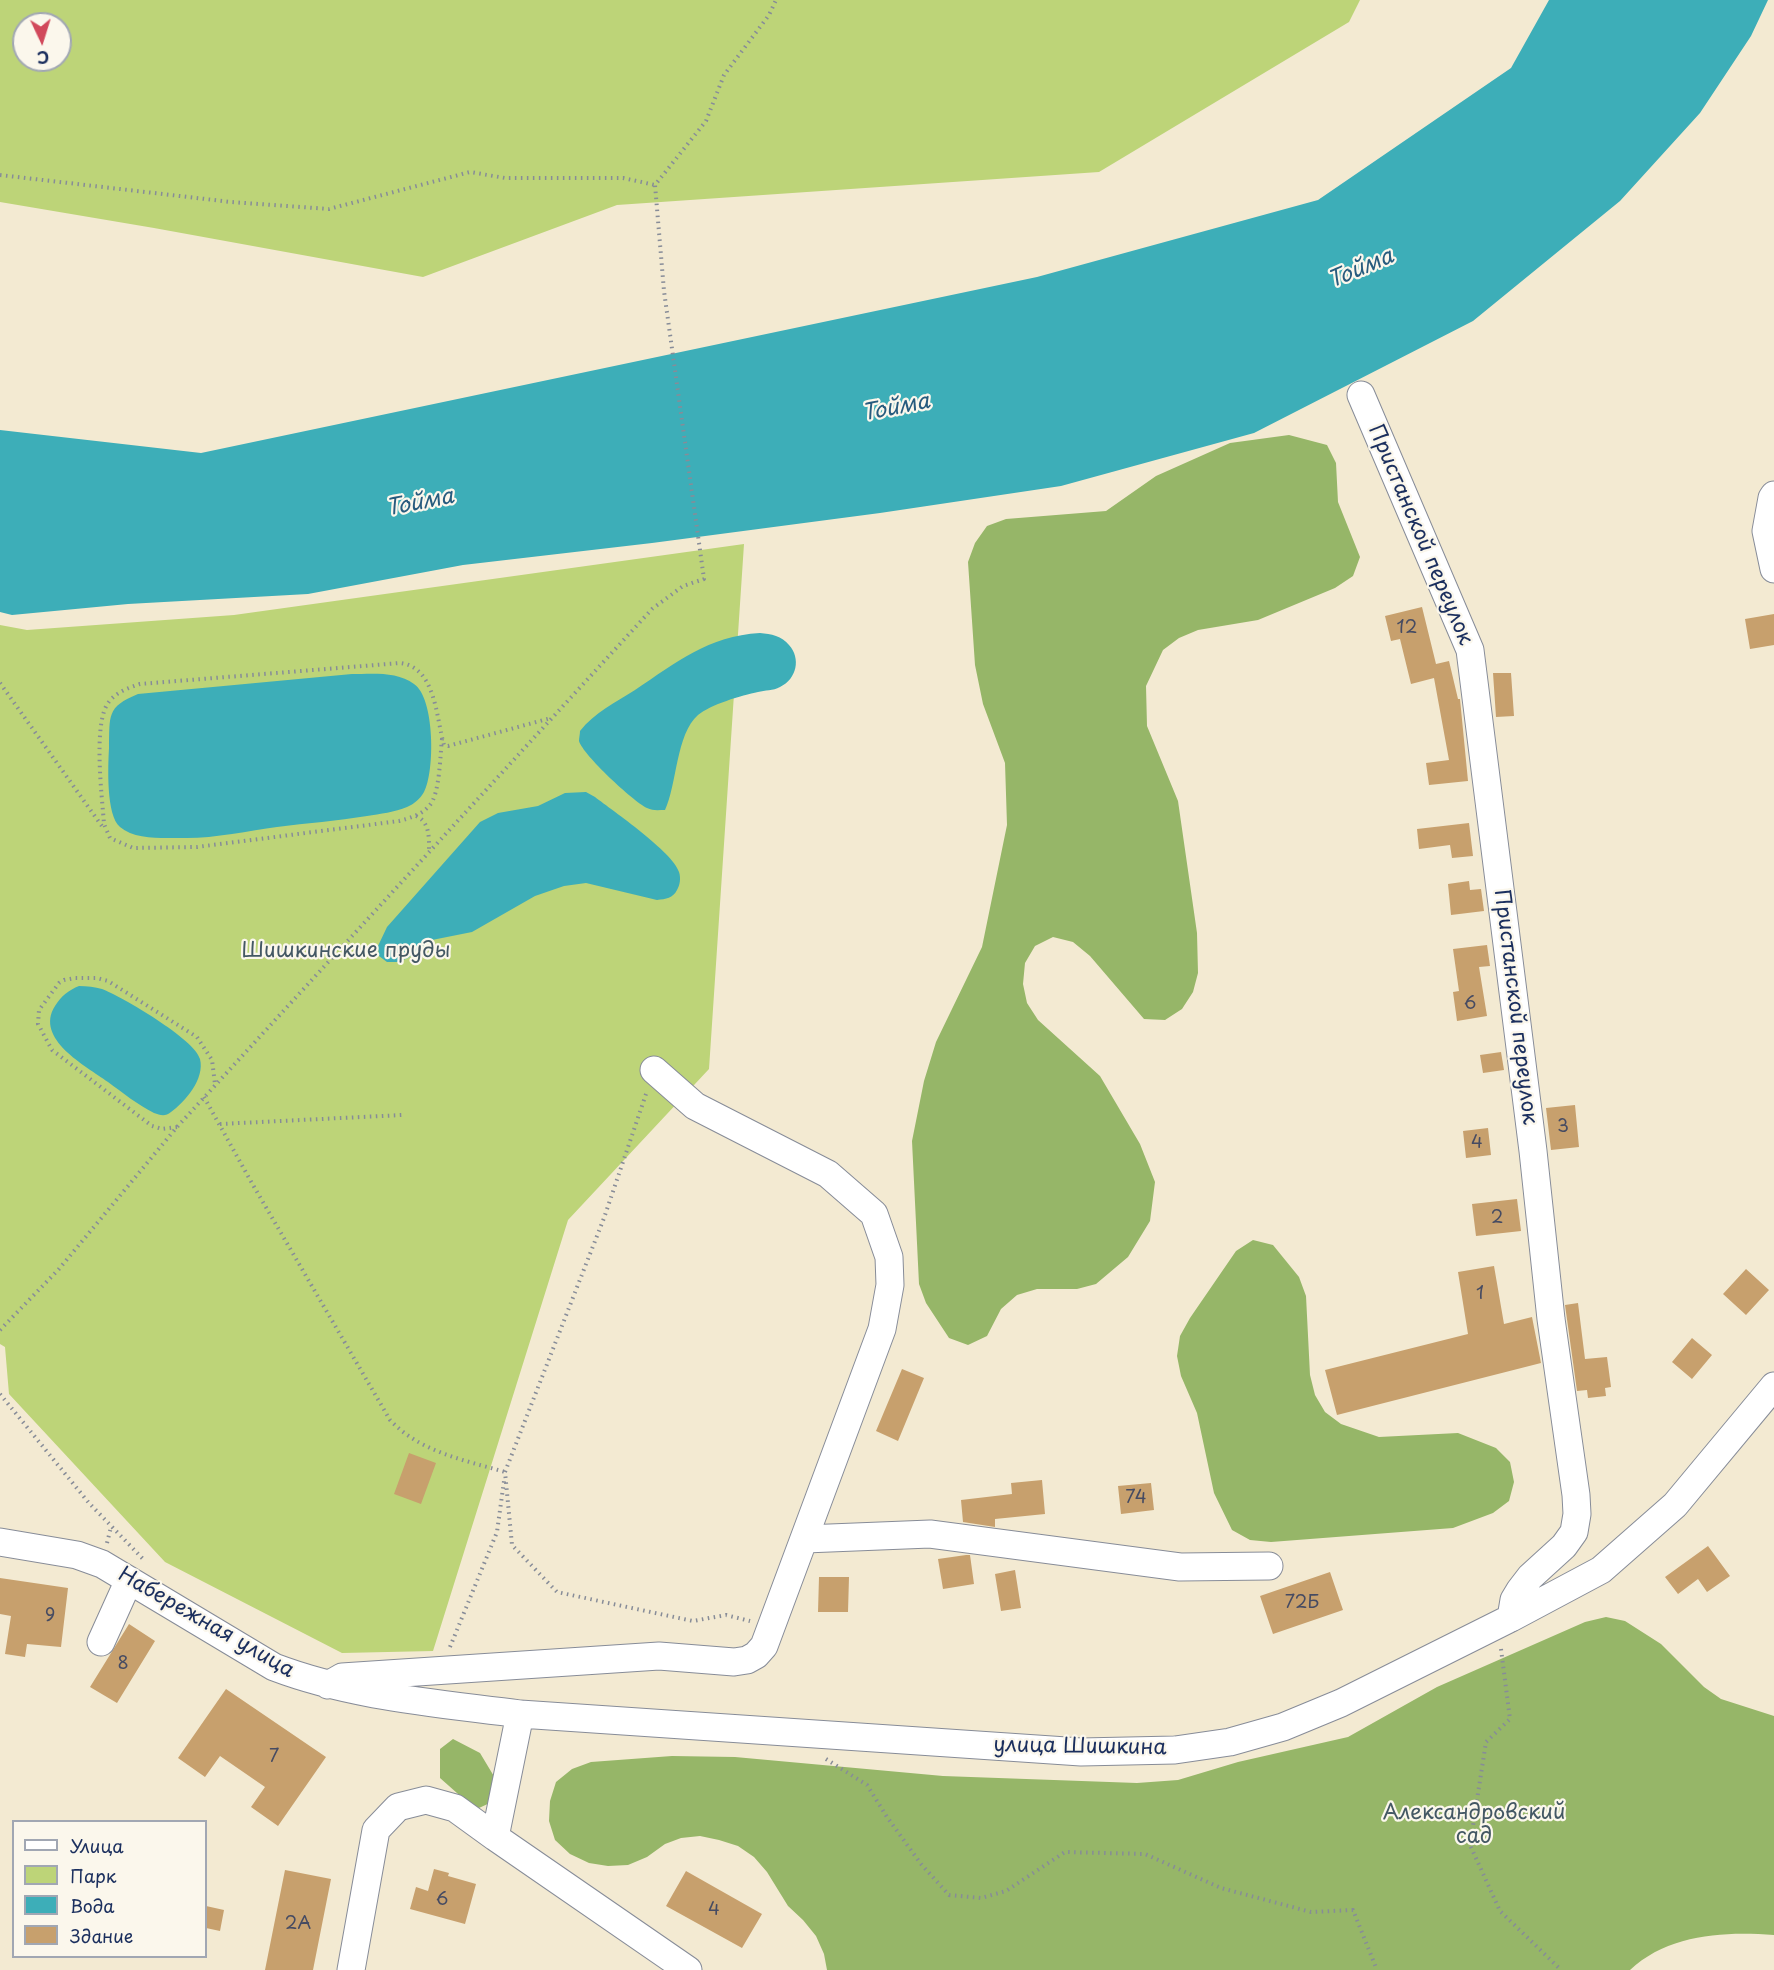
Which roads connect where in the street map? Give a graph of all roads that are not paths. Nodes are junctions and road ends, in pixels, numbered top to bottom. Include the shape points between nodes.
1 (1361, 395) dead end
2 (1774, 495) edge
3 (1774, 569) edge
4 (654, 1070) road end
5 (1774, 1386) edge
6 (805, 1539) junction
7 (0, 1542) edge
8 (1269, 1566) dead end
9 (138, 1572) junction
10 (1511, 1618) junction
11 (101, 1642) dead end
12 (328, 1685) junction
13 (520, 1714) junction
14 (495, 1838) junction
15 (351, 1970) edge
16 (688, 1970) edge

1 - 10 street, Пристанской переулок via 1470,650 1551,1320 1576,1495 1574,1532 1520,1590
2 - 3 street via 1766,531
4 - 6 street via 694,1106 828,1174 874,1214 889,1257 890,1285 882,1329
5 - 10 street, улица Шишкина via 1675,1504 1609,1563
6 - 8 street via 930,1534 1180,1568
6 - 12 street via 760,1651 747,1660 659,1656 342,1677
7 - 9 street, Набережная улица via 77,1555
9 - 11 street
9 - 12 street, Набережная улица via 274,1667
10 - 13 street, улица Шишкина via 1341,1703 1284,1727 1230,1742 1175,1750 1081,1752
12 - 13 street, Набережная улица via 365,1694
13 - 14 street
14 - 15 street via 455,1808 426,1800 398,1807 376,1830
14 - 16 street

